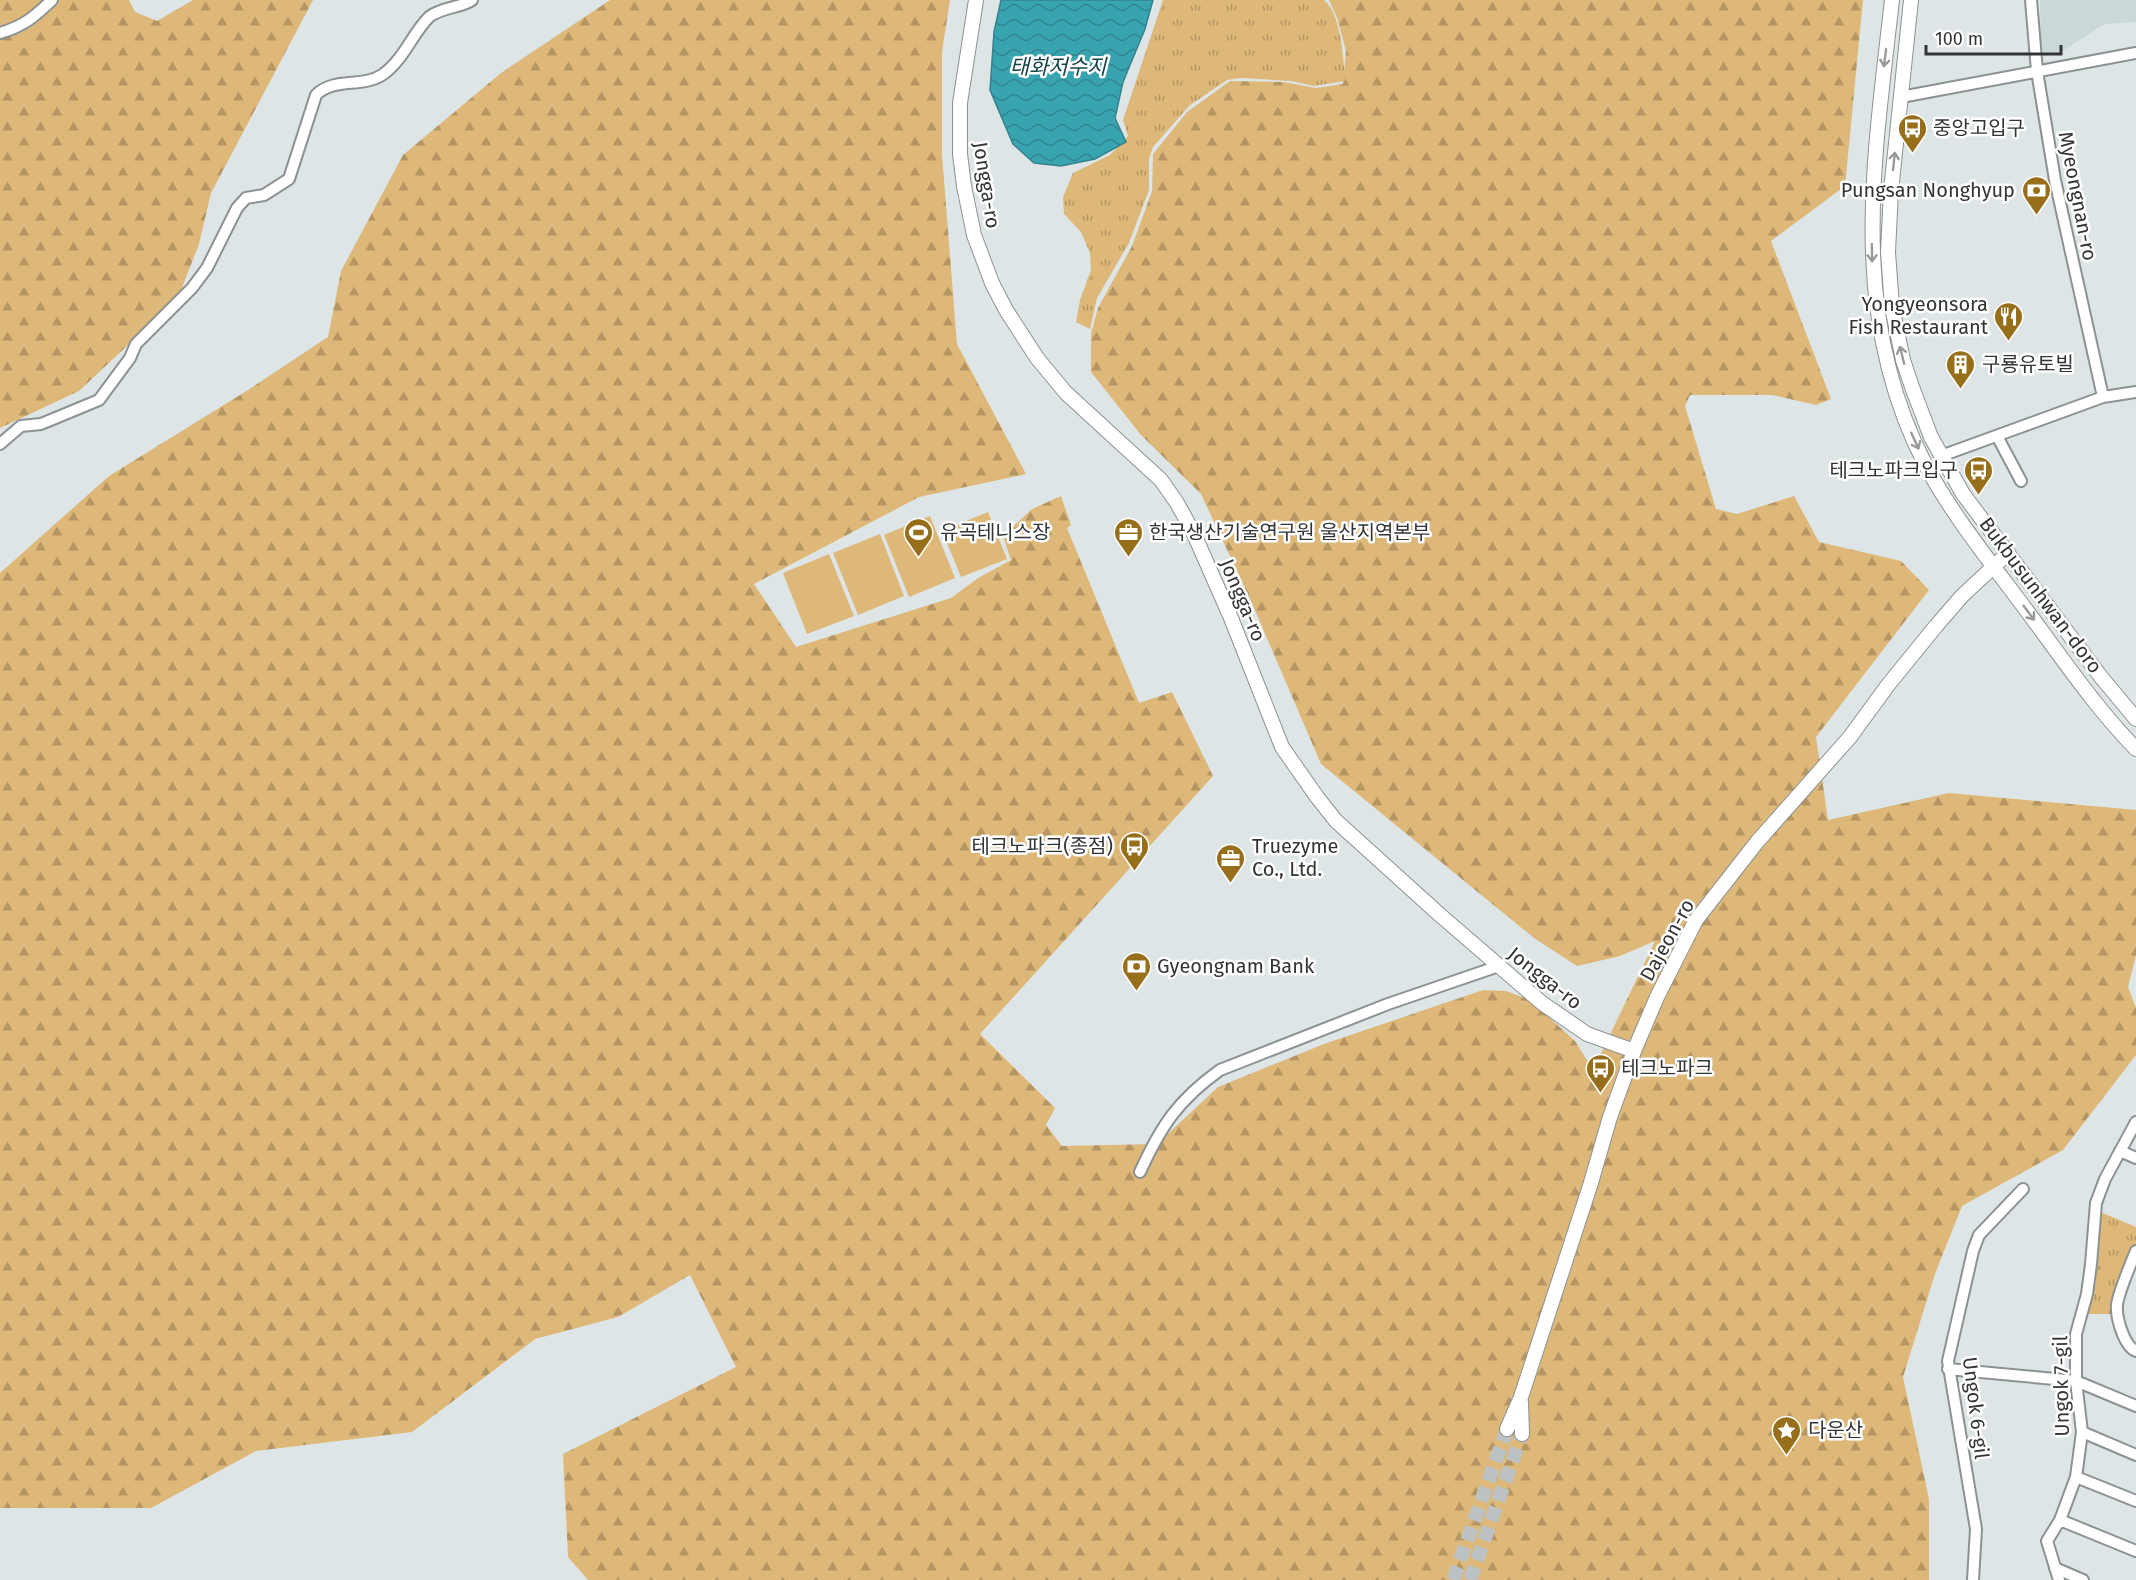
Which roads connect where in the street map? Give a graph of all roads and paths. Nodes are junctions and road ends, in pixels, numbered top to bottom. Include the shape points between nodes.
1 (52, 0) edge
2 (472, 0) edge
3 (976, 0) edge
4 (1892, 0) edge
5 (1911, 0) edge
6 (2031, 0) edge
7 (0, 33) edge
8 (2136, 53) edge
9 (2037, 71) junction
10 (1901, 97) junction
11 (2136, 392) edge
12 (2103, 397) junction
13 (1997, 436) junction
14 (0, 444) edge
15 (1941, 456) junction
16 (2021, 481) dead end
17 (2008, 553) junction
18 (1994, 566) junction
19 (2136, 719) edge
20 (2136, 749) edge
21 (1499, 966) junction
22 (1634, 1051) junction
23 (2136, 1122) edge
24 (2120, 1151) junction
25 (2136, 1158) edge
26 (1140, 1172) dead end
27 (2024, 1189) dead end
28 (2136, 1251) edge
29 (2136, 1351) edge
30 (1948, 1369) junction
31 (2076, 1381) junction
32 (1521, 1397) junction
33 (2136, 1406) edge
34 (1506, 1429) tunnel mouth
35 (2082, 1432) junction
36 (1522, 1434) tunnel mouth
37 (2136, 1455) edge
38 (2076, 1477) junction
39 (2136, 1501) edge
40 (2060, 1520) junction
41 (2136, 1551) edge
42 (2055, 1568) junction
43 (1972, 1580) edge
44 (2059, 1580) edge
45 (2083, 1580) edge

1 - 7 street via 30,21
2 - 14 street via 430,16 383,75 324,87 316,95 288,179 264,195 246,198 237,208 207,268 136,344 99,400 41,424 21,426
3 - 21 main road, Jongga-ro via 960,104 960,154 974,235 1006,310 1066,393 1161,480 1177,502 1231,618 1282,747 1317,797 1336,821
4 -> 18 main road, Bukbusunhwan-doro via 1872,226 1873,280 1881,336 1895,392 1926,465
5 - 10 main road, Bukbusunhwan-doro
6 - 9 street, Myeongnan-ro
8 - 9 street
9 - 10 street
9 - 12 street, Myeongnan-ro via 2055,180
15 -> 10 main road, Bukbusunhwan-doro via 1912,387 1892,307 1888,227
11 - 12 street
12 - 13 street
13 - 15 street
13 - 16 street
15 - 17 main road, Bukbusunhwan-doro
17 - 18 main road, Dajeon-ro
17 - 19 main road, Bukbusunhwan-doro
18 -> 20 main road, Bukbusunhwan-doro
18 - 22 main road, Dajeon-ro via 1936,626 1850,737 1764,833 1696,920
21 - 22 main road, Jongga-ro via 1587,1034
21 - 26 street via 1388,1004 1220,1070 1167,1120
22 - 32 main road, Dajeon-ro
23 - 24 street, Ungok 7-gil
24 - 25 street
24 - 31 street, Ungok 7-gil via 2096,1203 2087,1294 2076,1334
27 - 30 street, Ungok 6-gil via 1979,1235
28 - 29 street via 2116,1306 2124,1340
30 - 31 street
30 - 43 street, Ungok 6-gil via 1976,1529
31 - 33 street
31 - 35 street, Ungok 7-gil
32 - 34 main road, Dajeon-ro
32 - 36 main road, Dajeon-ro
35 - 37 street
35 - 38 street, Ungok 7-gil
38 - 39 street
38 - 40 street, Ungok 7-gil
40 - 41 street
40 - 42 street, Ungok 7-gil via 2048,1541
42 - 44 street, Ungok 7-gil
42 - 45 street

